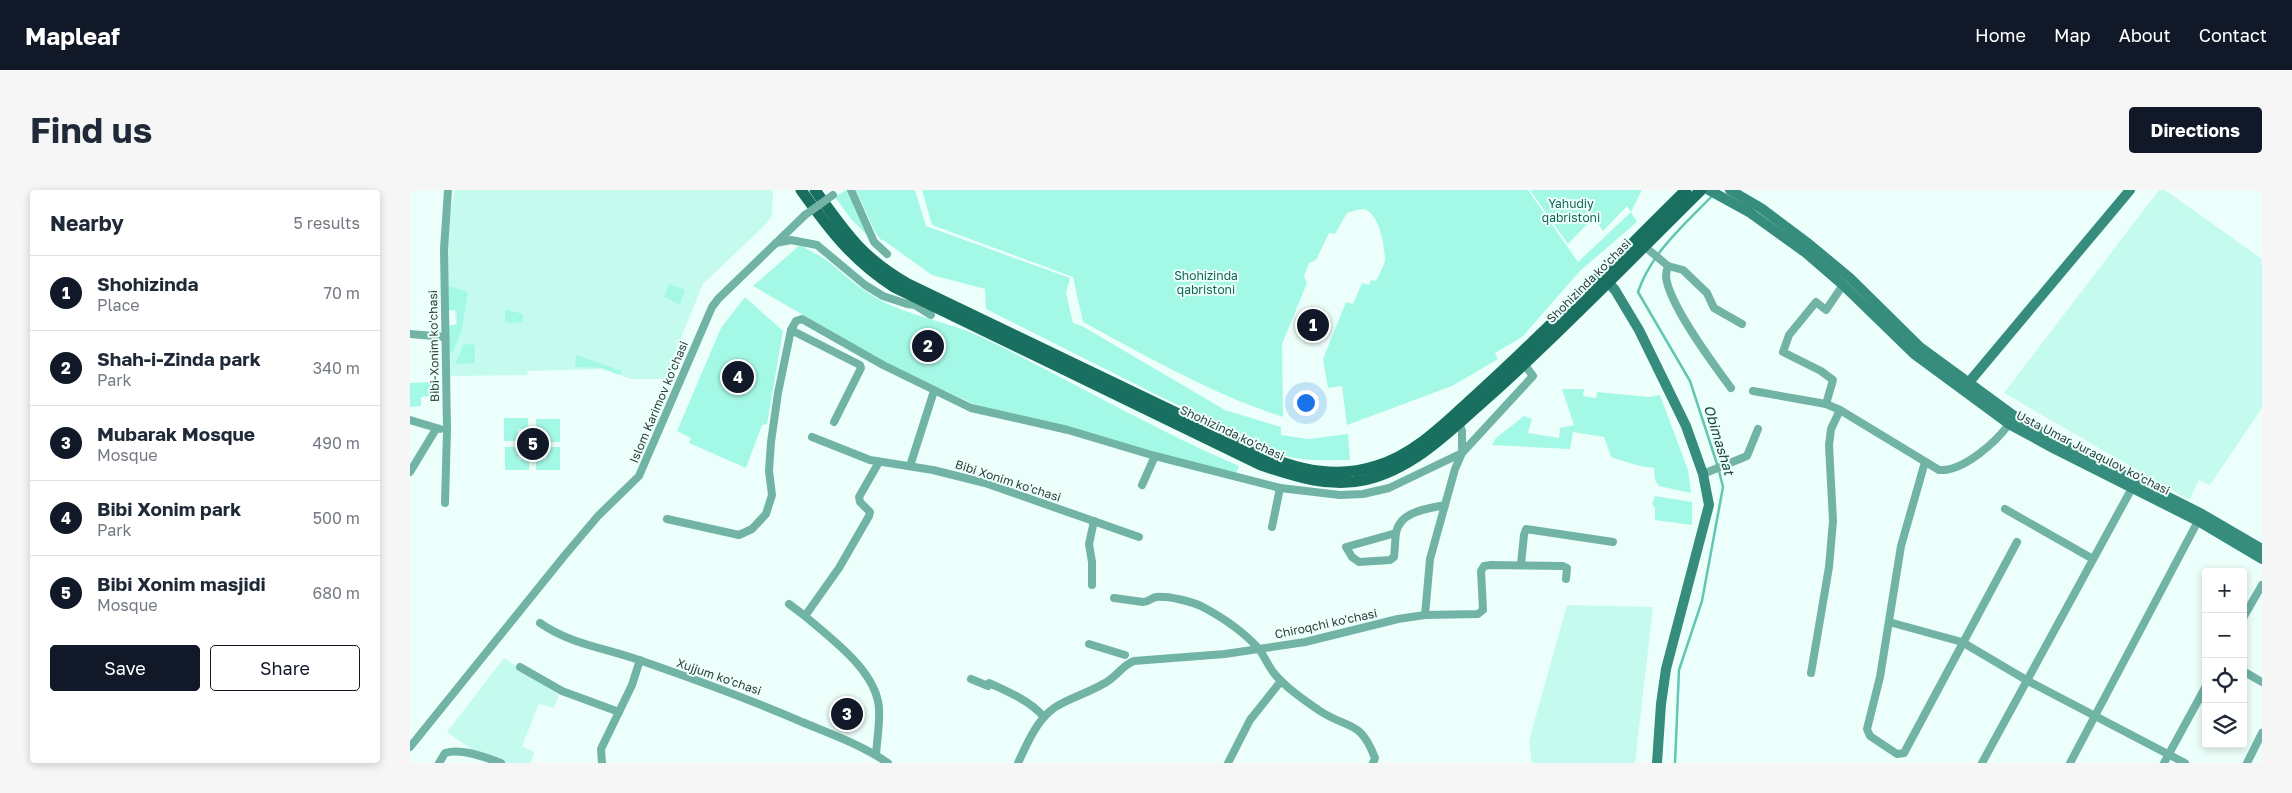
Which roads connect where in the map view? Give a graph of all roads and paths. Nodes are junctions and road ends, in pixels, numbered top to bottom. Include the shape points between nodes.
1 (448, 190) edge
2 (801, 190) edge
3 (815, 190) edge
4 (851, 190) edge
5 (1686, 190) edge
6 (1701, 190) edge
7 (1709, 190) edge
8 (1730, 190) edge
9 (2130, 190) edge
10 (836, 192) edge
11 (774, 244) junction
12 (1648, 250) junction
13 (887, 254) dead end
14 (1666, 265) junction
15 (1604, 278) junction
16 (1843, 285) junction
17 (931, 315) dead end
18 (1742, 324) dead end
19 (791, 330) junction
20 (410, 334) edge
21 (445, 336) junction
22 (1524, 364) junction
23 (1966, 387) junction
24 (1498, 388) junction
25 (1731, 388) dead end
26 (934, 391) junction
27 (1753, 391) dead end
28 (1510, 400) junction
29 (1826, 404) junction
30 (1840, 410) junction
31 (410, 420) edge
32 (834, 422) dead end
33 (1459, 423) junction
34 (2009, 424) junction
35 (436, 429) junction
36 (448, 429) junction
37 (1758, 429) dead end
38 (812, 437) dead end
39 (1462, 453) junction
40 (1155, 456) junction
41 (880, 462) junction
42 (1924, 462) junction
43 (910, 466) junction
44 (410, 472) edge
45 (1703, 474) junction
46 (1142, 485) dead end
47 (1280, 488) junction
48 (2132, 488) junction
49 (445, 503) dead end
50 (1445, 505) junction
51 (2004, 508) dead end
52 (667, 519) dead end
53 (1094, 521) junction
54 (2198, 521) junction
55 (1272, 527) dead end
56 (1396, 533) junction
57 (1139, 536) dead end
58 (1613, 542) dead end
59 (2017, 542) dead end
60 (2262, 550) edge
61 (2093, 559) junction
62 (2262, 559) edge
63 (1522, 564) junction
64 (1566, 579) dead end
65 (1092, 585) dead end
66 (2262, 585) edge
67 (1114, 598) dead end
68 (789, 604) dead end
69 (2246, 613) edge
70 (1425, 614) junction
71 (805, 616) junction
72 (1889, 622) junction
73 (540, 623) dead end
74 (1962, 642) junction
75 (1089, 644) dead end
76 (1258, 648) junction
77 (1125, 655) dead end
78 (640, 660) junction
79 (520, 667) dead end
80 (1811, 673) dead end
81 (2247, 673) edge
82 (971, 679) dead end
83 (1282, 681) junction
84 (2028, 681) junction
85 (2262, 682) edge
86 (2202, 693) edge
87 (619, 712) junction
88 (2095, 715) junction
89 (1044, 717) junction
90 (2262, 732) edge
91 (410, 747) edge
92 (2168, 754) junction
93 (876, 755) junction
94 (440, 763) edge
95 (500, 763) edge
96 (602, 763) edge
97 (888, 763) edge
98 (1018, 763) edge
99 (1228, 763) edge
100 (1373, 763) edge
101 (1656, 763) edge
102 (1982, 763) edge
103 (2070, 763) edge
104 (2164, 763) edge
105 (2185, 763) edge
106 (2247, 763) edge

1 - 21 street, Bibi-Xonim ko'chasi via 444,249
2 - 33 main road, Shohizinda ko'chasi via 848,252 894,287 1286,474 1338,483 1377,476 1414,459
3 - 15 main road, Shohizinda ko'chasi via 843,231 877,264 908,284 1266,456 1298,467 1332,473 1377,466 1418,445
4 - 13 street via 874,242
5 - 15 main road, Shohizinda ko'chasi
6 - 12 main road, Shohizinda ko'chasi
7 - 16 main road, Usta Umar Juraqulov ko'chasi via 1749,212 1806,253
8 - 23 main road, Usta Umar Juraqulov ko'chasi via 1761,208 1850,278
9 - 23 main road
10 - 11 street, Islom Karimov ko'chasi, bridge
11 - 17 street via 791,240 817,245 877,292 915,305
11 - 91 street, Islom Karimov ko'chasi via 712,307 639,476 587,529
12 - 14 street
12 - 15 main road, Shohizinda ko'chasi
14 - 18 street via 1683,270 1707,293 1714,308
14 - 25 street via 1670,292 1705,354
15 - 22 main road, Shohizinda ko'chasi
15 - 45 main road via 1639,330 1686,426
16 - 23 main road, Usta Umar Juraqulov ko'chasi via 1914,354
16 - 29 street via 1826,310 1816,302 1789,335 1783,352 1821,370 1833,380
19 - 26 street via 796,321 802,319
19 - 32 street via 860,365 861,371
19 - 52 street via 771,442 769,471 772,495 761,522 739,535
20 - 21 street
21 - 36 street, Bibi-Xonim ko'chasi
22 - 24 main road, Shohizinda ko'chasi
22 - 28 street via 1532,376
23 - 34 main road, Usta Umar Juraqulov ko'chasi
23 - 60 main road, Usta Umar Juraqulov ko'chasi via 2059,442 2186,506
24 - 28 street
24 - 33 main road, Shohizinda ko'chasi
26 - 40 street via 971,408 1068,430
26 - 43 street
27 - 29 street
28 - 39 street
29 - 30 street
30 - 42 street
30 - 80 street via 1828,445 1833,521 1829,567
31 - 35 street
33 - 39 street
34 - 42 street via 1991,446 1951,470 1940,470
34 - 48 main road, Usta Umar Juraqulov ko'chasi
35 - 36 street
35 - 44 street
36 - 49 street, Bibi-Xonim ko'chasi
37 - 45 street via 1747,456
38 - 41 street, Bibi Xonim ko'chasi via 848,453
39 - 47 street via 1389,488 1363,494 1340,495
39 - 50 street
40 - 46 street
40 - 47 street
41 - 43 street, Bibi Xonim ko'chasi
41 - 71 street via 859,497 870,512 869,516 839,568
42 - 72 street via 1902,546
43 - 53 street, Bibi Xonim ko'chasi via 985,483
45 - 101 main road via 1709,505 1666,670
47 - 55 street
48 - 54 main road, Usta Umar Juraqulov ko'chasi
48 - 61 street
50 - 56 street via 1407,516
50 - 70 street via 1430,559
51 - 61 street
53 - 57 street, Bibi Xonim ko'chasi
53 - 65 street via 1089,544
54 - 62 main road, Usta Umar Juraqulov ko'chasi
54 - 88 street
56 - 56 street via 1362,542 1346,547 1359,562 1386,561 1394,557
58 - 63 street via 1526,529
59 - 74 street
61 - 84 street
63 - 64 street via 1563,566 1567,568
63 - 70 street, Chiroqchi ko'chasi via 1484,566 1481,571 1481,613
66 - 69 street
67 - 76 street via 1143,602 1154,597 1172,598 1200,606 1233,625
68 - 71 street
70 - 76 street, Chiroqchi ko'chasi via 1305,642
71 - 93 street via 835,640 856,662 872,686 879,707
72 - 74 street
72 - 74 street via 1867,729 1870,736 1897,754 1904,752
73 - 78 street, Xujjum ko'chasi via 564,638
74 - 84 street
75 - 77 street
76 - 83 street
76 - 89 street, Chiroqchi ko'chasi via 1225,654 1134,661 1124,665 1105,684 1055,708
78 - 87 street
78 - 93 street, Xujjum ko'chasi via 769,707
79 - 87 street via 562,691
81 - 85 street
82 - 89 street via 988,686 989,683 1016,696 1035,706
83 - 99 street via 1250,720
83 - 100 street via 1321,711 1362,732 1375,758
84 - 88 street
84 - 102 street
86 - 92 street
87 - 96 street via 601,749
88 - 92 street
88 - 103 street
89 - 98 street, Chiroqchi ko'chasi
90 - 106 street
92 - 104 street
92 - 105 street
93 - 97 street, Xujjum ko'chasi
94 - 95 street via 445,753 450,751

